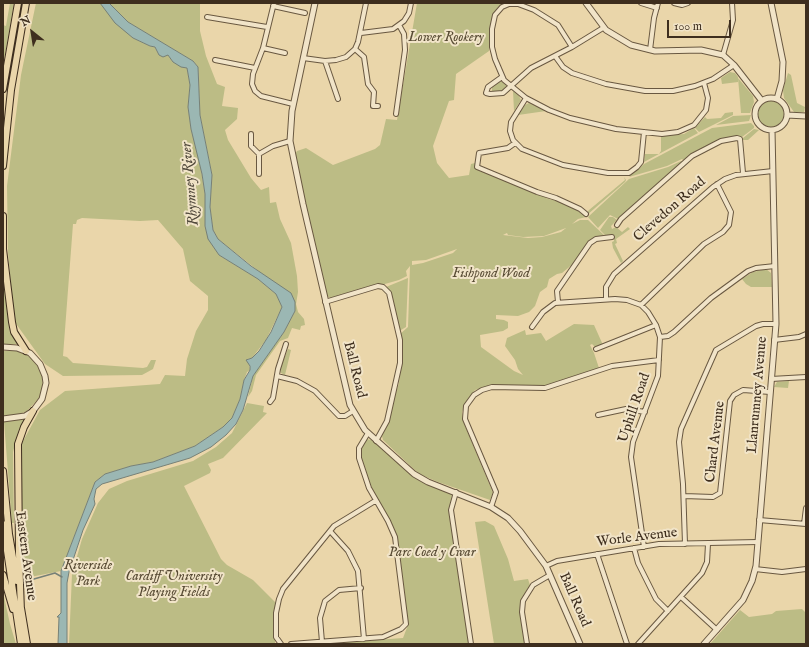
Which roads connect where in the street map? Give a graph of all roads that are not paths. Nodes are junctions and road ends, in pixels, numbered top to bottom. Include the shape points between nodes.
1 (18, 3) edge
2 (26, 3) edge
3 (315, 3) edge
4 (366, 3) edge
5 (411, 3) edge
6 (586, 3) edge
7 (641, 3) edge
8 (674, 3) edge
9 (688, 3) edge
10 (732, 3) edge
11 (771, 3) edge
12 (273, 4) edge
13 (526, 5) edge
14 (658, 5) edge
15 (305, 13) dead end
16 (207, 17) dead end
17 (399, 25) junction
18 (267, 27) junction
19 (603, 28) junction
20 (361, 33) junction
21 (572, 47) junction
22 (263, 48) junction
23 (355, 49) junction
24 (650, 50) junction
25 (286, 53) dead end
26 (724, 55) junction
27 (555, 56) junction
28 (303, 58) junction
29 (215, 60) dead end
30 (325, 61) junction
31 (734, 65) junction
32 (256, 68) junction
33 (502, 77) junction
34 (704, 83) junction
35 (511, 86) junction
36 (3, 89) edge
37 (526, 98) junction
38 (338, 99) dead end
39 (777, 99) junction
40 (762, 101) junction
41 (293, 104) junction
42 (378, 106) dead end
43 (396, 114) dead end
44 (787, 115) junction
45 (806, 116) edge
46 (772, 130) junction
47 (644, 132) junction
48 (251, 134) dead end
49 (290, 142) junction
50 (515, 142) junction
51 (259, 154) junction
52 (3, 166) edge
53 (773, 171) junction
54 (743, 173) junction
55 (259, 174) dead end
56 (717, 184) junction
57 (586, 214) dead end
58 (3, 216) edge
59 (618, 225) dead end
60 (612, 238) dead end
61 (775, 266) junction
62 (606, 299) junction
63 (325, 302) junction
64 (558, 302) junction
65 (641, 305) junction
66 (776, 324) junction
67 (656, 325) junction
68 (532, 327) dead end
69 (806, 334) edge
70 (660, 337) junction
71 (774, 340) junction
72 (286, 344) dead end
73 (3, 347) edge
74 (26, 350) junction
75 (596, 350) dead end
76 (660, 360) junction
77 (277, 376) junction
78 (806, 377) edge
79 (771, 379) junction
80 (770, 392) junction
81 (270, 402) dead end
82 (33, 411) junction
83 (353, 411) junction
84 (646, 412) junction
85 (598, 415) dead end
86 (6, 418) edge
87 (368, 433) junction
88 (376, 441) junction
89 (3, 471) edge
90 (456, 492) junction
91 (684, 496) junction
92 (376, 501) junction
93 (491, 507) junction
94 (806, 508) edge
95 (760, 520) junction
96 (3, 524) edge
97 (805, 524) edge
98 (330, 531) junction
99 (758, 542) junction
100 (684, 544) junction
101 (708, 544) junction
102 (644, 547) junction
103 (634, 548) junction
104 (597, 554) junction
105 (546, 566) junction
106 (755, 570) junction
107 (806, 570) edge
108 (3, 575) edge
109 (550, 575) junction
110 (361, 588) junction
111 (681, 597) junction
112 (668, 611) junction
113 (21, 612) junction
114 (17, 622) junction
115 (717, 630) junction
116 (364, 638) junction
117 (322, 642) junction
118 (22, 644) edge
119 (27, 644) edge
120 (281, 644) edge
121 (291, 644) edge
122 (472, 644) edge
123 (527, 644) edge
124 (580, 644) edge
125 (626, 644) edge
126 (638, 644) edge
127 (704, 644) edge

1 - 36 highway
2 - 52 highway via 10,90
3 - 28 street, Ball Road
4 - 20 street
5 - 17 street via 409,14
6 - 19 street
7 - 14 street
8 - 9 street
10 - 26 street via 733,20
11 - 39 street via 783,62
12 - 15 street
12 - 18 street
13 - 21 street via 554,22
13 - 33 street via 506,5 493,19 492,47
14 - 24 street
16 - 18 street
17 - 20 street via 386,31
17 - 43 street via 404,34 405,50
18 - 22 street
19 - 21 street
19 - 24 street via 624,42
20 - 23 street
21 - 27 street
22 - 25 street
22 - 32 street
23 - 30 street via 346,57
23 - 42 street via 364,57 368,84 374,92 373,106
24 - 26 street via 701,50
26 - 31 street
27 - 34 street via 563,67 572,73 628,89 673,91
27 - 35 street via 532,68
28 - 30 street
28 - 41 street, Ball Road
29 - 32 street
30 - 38 street
31 - 34 street
31 - 40 street
32 - 41 street via 251,81 257,93
33 - 35 street
33 - 35 street via 488,87 486,92 503,93
34 - 47 street via 708,106 694,125 687,130 674,133
35 - 37 street
37 - 47 street via 549,110 580,121
37 - 50 street via 511,122 510,131
39 - 40 street
39 - 44 street via 786,107
40 - 46 street via 756,108 756,120 762,127
41 - 49 street, Ball Road
44 - 45 street
44 - 46 street via 782,127
46 - 53 street, Llanrumney Avenue
47 - 50 street via 641,162 626,174 563,165 526,151
48 - 51 street via 251,146
49 - 51 street via 273,146
49 - 63 street, Ball Road
50 - 57 street via 508,148 479,153 478,167 556,198
51 - 55 street
53 - 54 street, Clevedon Road
53 - 61 street, Llanrumney Avenue
54 - 56 street, Clevedon Road
54 - 59 street via 740,139 721,141 692,156 621,219
56 - 62 street, Clevedon Road via 618,270 608,283
56 - 65 street via 731,212 728,225 723,232 704,244
58 - 74 highway via 3,249 12,322 14,332
60 - 64 street via 596,239 590,243 557,291
61 - 66 street, Llanrumney Avenue
61 - 70 street via 748,271 711,298 674,332
62 - 64 street
62 - 65 street via 623,299
63 - 83 street, Ball Road via 346,395
63 - 88 street via 378,286 389,293 400,343 400,363 387,421
64 - 68 street via 543,312
65 - 67 street, Uphill Road
66 - 71 street, Llanrumney Avenue
66 - 91 street via 756,326 714,352 679,434
67 - 70 street, Uphill Road
67 - 75 street
69 - 71 street
70 - 76 street, Uphill Road
71 - 79 street, Llanrumney Avenue
72 - 77 street
73 - 74 street
74 - 82 street via 40,364 46,376 46,390
76 - 84 street, Uphill Road via 657,382
76 - 93 street via 612,366 545,388 492,388 474,395 466,406 465,419 496,492
77 - 81 street
77 - 83 street via 297,381 316,391 339,416 345,416
78 - 79 street
79 - 80 street, Llanrumney Avenue
80 - 91 street, Chard Avenue via 743,390 732,398 729,405 720,493 713,497
80 - 95 street, Llanrumney Avenue
82 - 86 street via 25,416
82 - 113 highway via 18,444
83 - 87 street, Ball Road
84 - 85 street via 626,409
84 - 102 street, Uphill Road via 633,442 631,457
87 - 88 street, Ball Road
87 - 92 street via 359,448 359,458
88 - 90 street, Ball Road via 419,477
89 - 113 highway, Eastern Avenue via 9,534
90 - 93 street, Ball Road
90 - 122 street via 451,510
91 - 100 street
92 - 98 street via 337,524
92 - 116 street via 388,521 396,543 406,622 405,626 386,636
93 - 105 street, Ball Road via 520,531
94 - 97 street
95 - 97 street
95 - 99 street, Llanrumney Avenue
96 - 114 highway, Eastern Avenue
98 - 110 street via 352,557
98 - 120 street via 280,596 276,613 276,637
99 - 101 street, Worle Avenue
99 - 106 street, Llanrumney Avenue
100 - 101 street, Worle Avenue
100 - 102 street, Worle Avenue
101 - 111 street via 705,569
102 - 103 street, Worle Avenue
103 - 104 street, Worle Avenue
103 - 112 street via 638,563 656,598
104 - 105 street, Worle Avenue via 557,561
104 - 125 street
105 - 109 street, Ball Road
106 - 107 street
106 - 115 street, Llanrumney Avenue via 743,600
108 - 114 highway
109 - 123 street via 533,585 523,601 522,612
109 - 124 street, Ball Road
110 - 116 street
110 - 117 street via 339,590 325,601 320,618
111 - 112 street
111 - 115 street
112 - 126 street
113 - 119 highway, Eastern Avenue
114 - 118 highway, Eastern Avenue
115 - 127 street, Llanrumney Avenue
116 - 117 street
117 - 121 street

